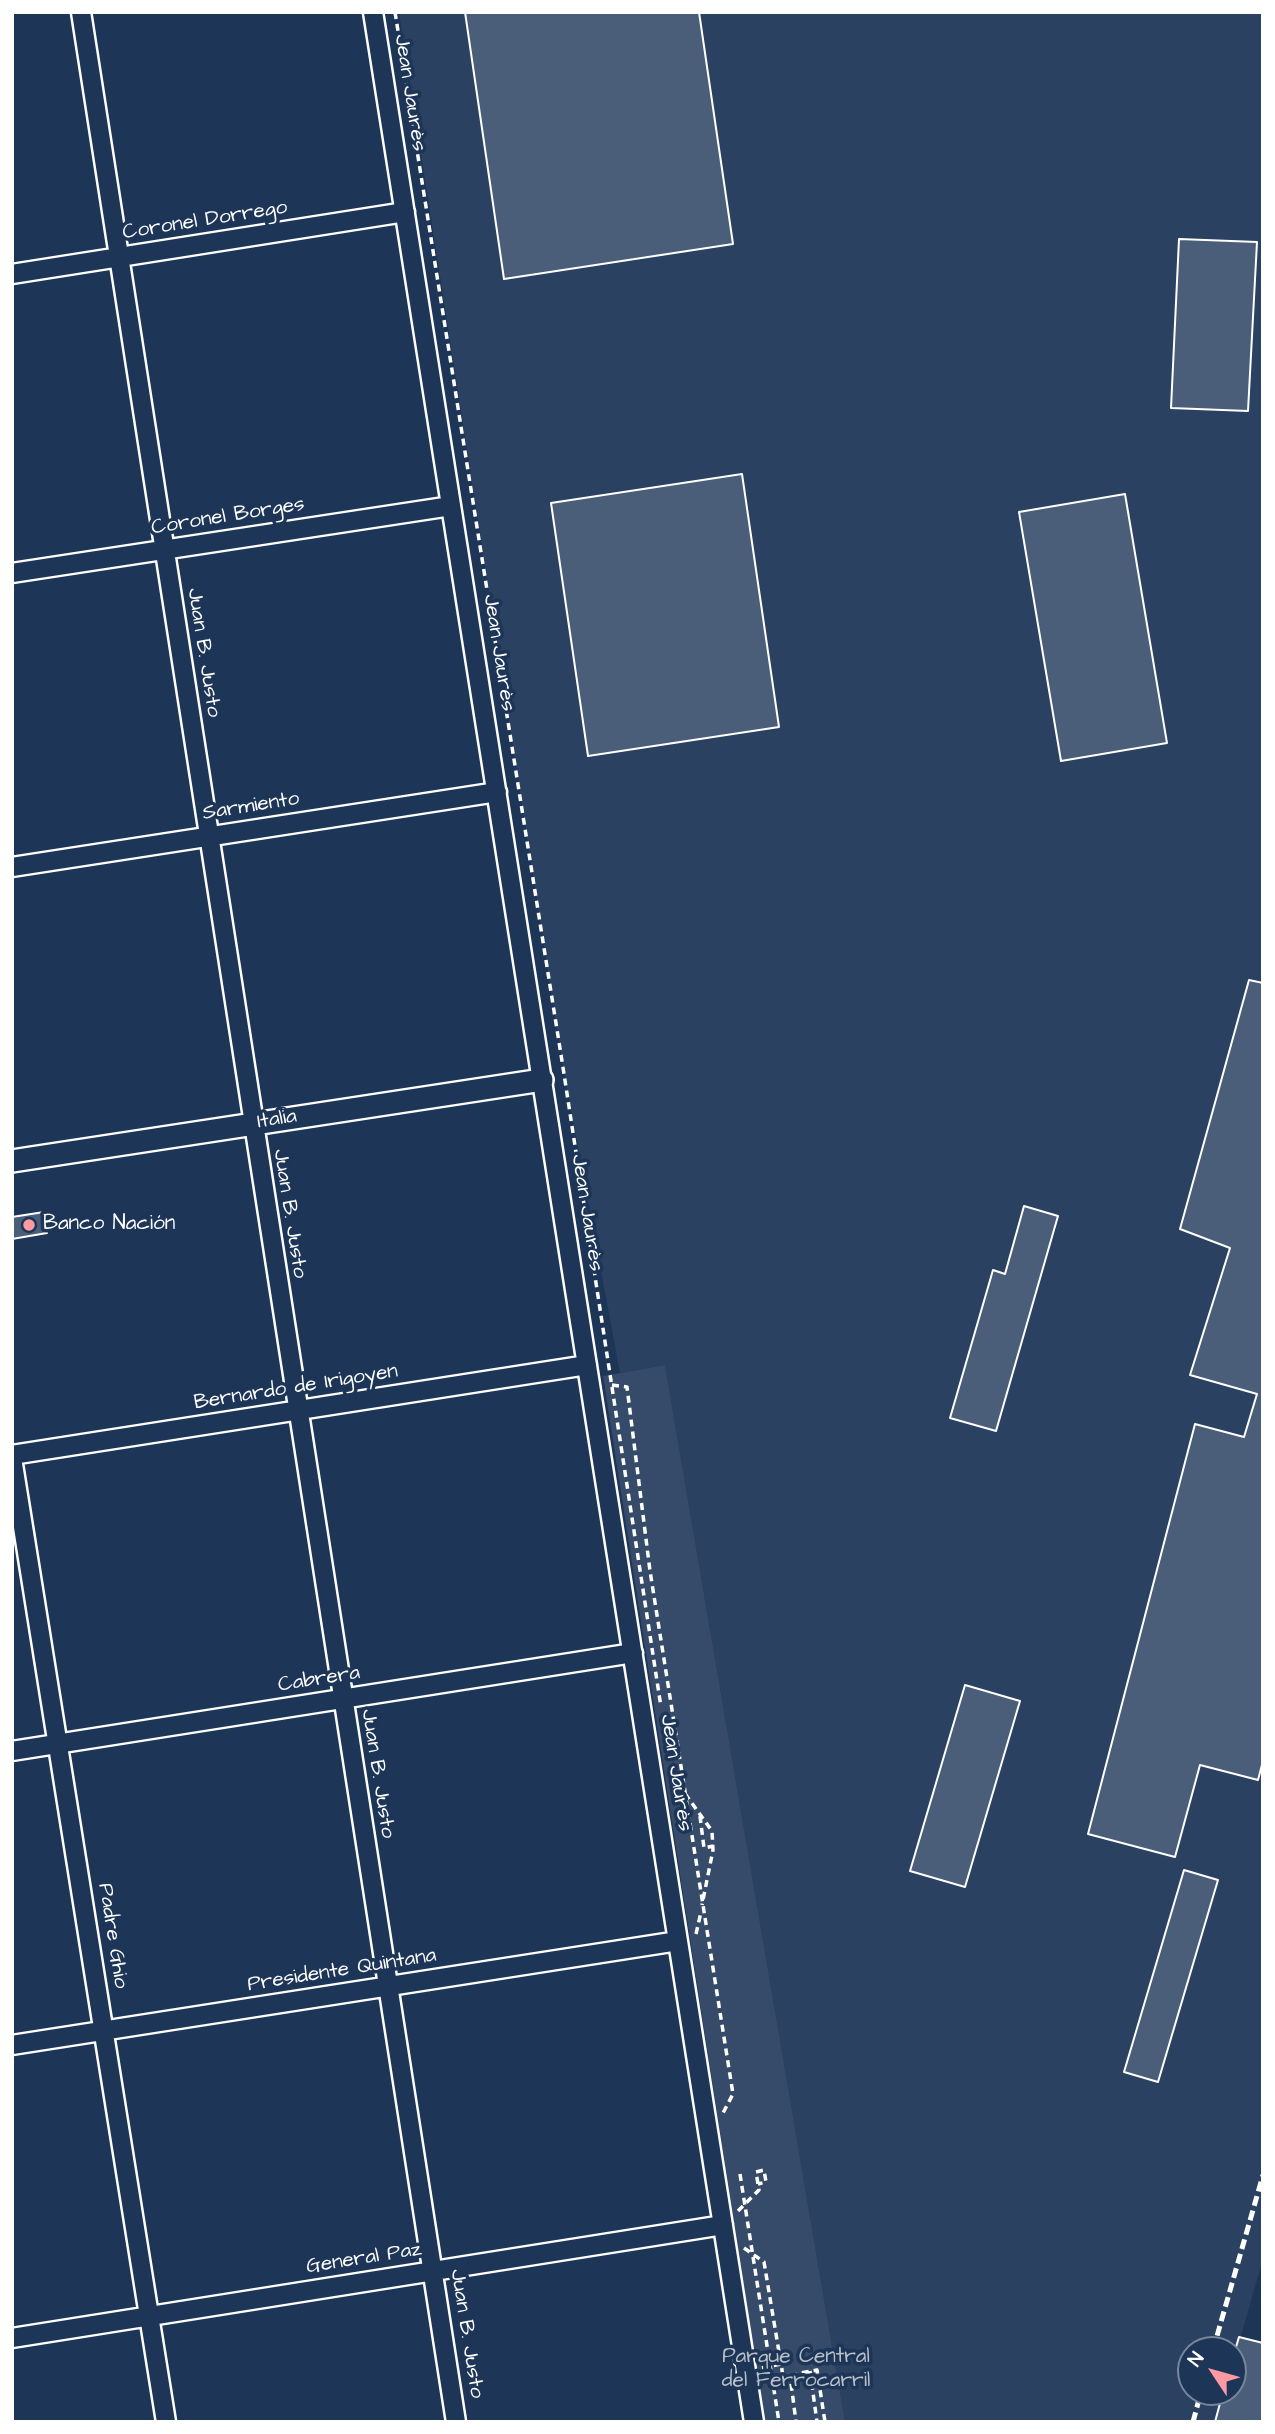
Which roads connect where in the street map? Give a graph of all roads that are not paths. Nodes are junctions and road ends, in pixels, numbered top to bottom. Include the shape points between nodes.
1 (81, 12) edge
2 (373, 12) edge
3 (405, 212) junction
4 (118, 257) junction
5 (12, 274) edge
6 (451, 506) junction
7 (164, 550) junction
8 (12, 573) edge
9 (497, 792) junction
10 (208, 837) junction
11 (12, 867) edge
12 (542, 1080) junction
13 (252, 1124) junction
14 (12, 1161) edge
15 (589, 1374) junction
16 (298, 1410) junction
17 (12, 1457) edge
18 (633, 1653) junction
19 (343, 1699) junction
20 (58, 1744) junction
21 (12, 1751) edge
22 (678, 1941) junction
23 (388, 1986) junction
24 (104, 2031) junction
25 (12, 2045) edge
26 (732, 2224) junction
27 (433, 2271) junction
28 (149, 2316) junction
29 (12, 2338) edge
30 (166, 2422) edge
31 (456, 2422) edge
32 (754, 2422) edge

1 - 4 street, Juan B. Justo
2 - 3 street, Jean Jaurès
3 - 4 street, Coronel Dorrego
3 - 6 street, Jean Jaurès
4 - 5 street, Coronel Dorrego
4 - 7 street, Juan B. Justo
6 - 7 street, Coronel Borges
6 - 9 street, Jean Jaurès
7 - 8 street, Coronel Borges
7 - 10 street, Juan B. Justo
9 - 10 street, Sarmiento
9 - 12 street, Jean Jaurès
10 - 11 street, Sarmiento
10 - 13 street, Juan B. Justo
12 - 13 street, Italia
12 - 15 street, Jean Jaurès
13 - 14 street, Italia
13 - 16 street, Juan B. Justo
15 - 16 street, Bernardo de Irigoyen
15 - 18 street, Jean Jaurès
16 - 17 street, Bernardo de Irigoyen
16 - 19 street, Juan B. Justo
17 - 20 street, Padre Ghio
18 - 19 street, Cabrera
18 - 22 street, Jean Jaurès
19 - 20 street, Cabrera
19 - 23 street, Juan B. Justo
20 - 21 street, Cabrera
20 - 24 street, Padre Ghio
22 - 23 street, Presidente Quintana
22 - 26 street, Jean Jaurès
23 - 24 street, Presidente Quintana
23 - 27 street, Juan B. Justo
24 - 25 street, Presidente Quintana
24 - 28 street, Padre Ghio
26 - 27 street, General Paz
26 - 32 street, Jean Jaurès
27 - 28 street, General Paz
27 - 31 street, Juan B. Justo
28 - 29 street, General Paz
28 - 30 street, Padre Ghio

